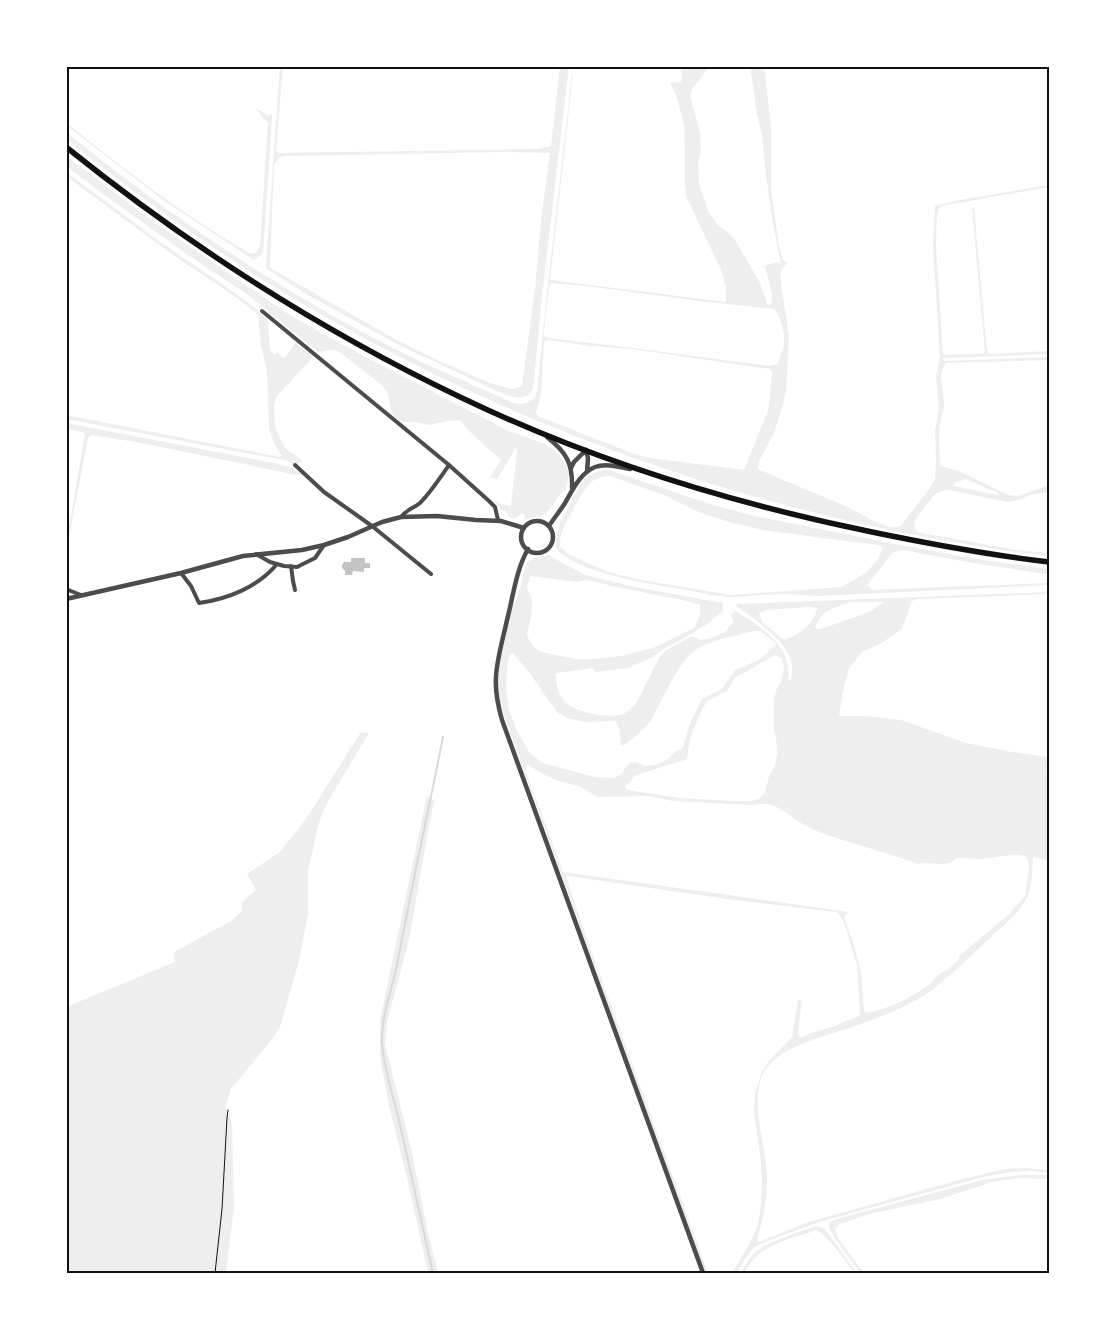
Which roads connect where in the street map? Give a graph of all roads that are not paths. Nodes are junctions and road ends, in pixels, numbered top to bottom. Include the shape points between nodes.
1 (66, 148) edge
2 (262, 311) dead end
3 (542, 434) junction
4 (586, 450) junction
5 (295, 465) dead end
6 (449, 465) junction
7 (571, 468) junction
8 (642, 471) junction
9 (587, 472) junction
10 (572, 489) junction
11 (401, 517) junction
12 (498, 520) junction
13 (372, 526) junction
14 (549, 526) junction
15 (524, 528) junction
16 (324, 545) junction
17 (528, 549) junction
18 (256, 554) junction
19 (1049, 562) edge
20 (277, 564) junction
21 (291, 566) junction
22 (181, 573) junction
23 (431, 574) dead end
24 (66, 589) edge
25 (296, 590) dead end
26 (81, 595) junction
27 (66, 599) edge
28 (703, 1273) edge

1 - 3 main road via 159,218 314,320 444,390
2 - 6 street
3 - 4 main road
3 - 7 street via 559,446
4 - 7 street
4 - 8 main road
4 - 9 street
5 - 13 street via 324,492
6 - 11 street via 428,495
6 - 12 street via 495,507
7 - 10 street
8 - 9 street via 607,465
8 - 19 main road via 813,520 941,546
9 - 10 street
10 - 14 street
11 - 12 street
11 - 13 street
12 - 15 street
13 - 16 street
13 - 23 street
14 - 15 street via 534,521
14 - 17 street via 553,534 548,548 538,552
15 - 17 street via 522,539
16 - 18 street
16 - 21 street via 315,558 297,567
17 - 28 street via 516,583 498,660 498,706
18 - 20 street
18 - 22 street
20 - 21 street
20 - 22 street via 250,586 226,597 199,603
21 - 25 street
22 - 26 street
24 - 26 street
26 - 27 street

